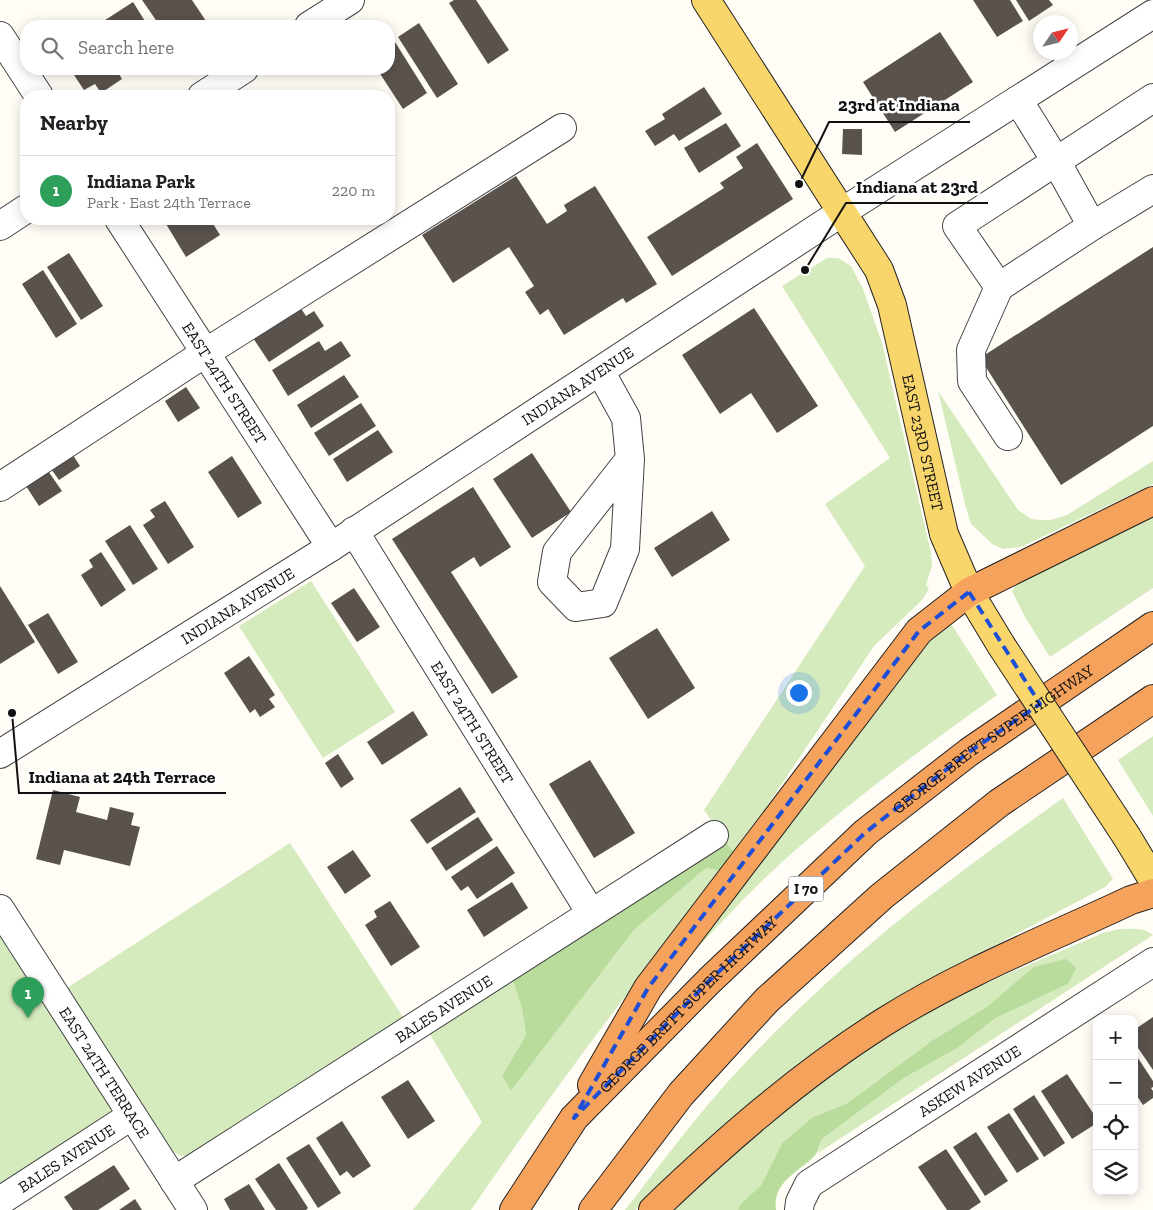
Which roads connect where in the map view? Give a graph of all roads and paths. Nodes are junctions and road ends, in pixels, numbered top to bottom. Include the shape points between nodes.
1 (350, 0) edge
2 (706, 0) edge
3 (1153, 14) edge
4 (319, 20) edge
5 (0, 36) edge
6 (20, 67) edge
7 (25, 75) edge
8 (235, 75) edge
9 (35, 90) edge
10 (211, 90) edge
11 (1153, 98) edge
12 (1018, 100) junction
13 (562, 128) dead end
14 (1056, 161) junction
15 (1153, 189) edge
16 (842, 212) junction
17 (20, 214) edge
18 (123, 225) edge
19 (0, 226) edge
20 (1092, 226) junction
21 (1000, 287) junction
22 (205, 353) junction
23 (600, 371) junction
24 (1008, 436) dead end
25 (630, 459) junction
26 (0, 487) edge
27 (1153, 501) edge
28 (354, 532) junction
29 (331, 547) junction
30 (969, 592) junction
31 (1153, 626) edge
32 (1153, 699) edge
33 (0, 754) edge
34 (714, 836) dead end
35 (1153, 880) edge
36 (1153, 893) edge
37 (0, 909) edge
38 (591, 913) junction
39 (1153, 962) edge
40 (132, 1116) junction
41 (574, 1118) junction
42 (174, 1181) junction
43 (0, 1201) edge
44 (193, 1210) edge
45 (514, 1210) edge
46 (593, 1210) edge
47 (653, 1210) edge
48 (799, 1210) edge

1 - 4 street
2 - 16 main road, EAST 23RD STREET
3 - 12 street, INDIANA AVENUE
5 - 6 street
7 - 9 street
8 - 10 street
11 - 14 street
12 - 14 street
12 - 16 street, INDIANA AVENUE
13 - 22 street
14 - 20 street
14 - 21 street via 957,226
15 - 20 street
16 - 23 street, INDIANA AVENUE
16 - 30 main road, EAST 23RD STREET via 879,270 892,305 944,534
17 - 19 street
18 - 22 street, EAST 24TH STREET
20 - 21 street
21 - 24 street via 971,350 972,381
22 - 26 street
22 - 29 street, EAST 24TH STREET
23 - 25 street via 626,418
23 - 28 street, INDIANA AVENUE
25 - 25 street via 625,550 603,603 576,607 552,582 557,552
27 - 30 highway
28 - 29 street, INDIANA AVENUE
28 - 38 street, EAST 24TH STREET
29 - 33 street, INDIANA AVENUE
30 - 35 main road, EAST 23RD STREET, bridge
30 - 41 highway via 919,631 648,988
31 - 41 highway, GEORGE BRETT SUPER HIGHWAY / I 70 via 969,752 866,832 709,981
32 - 46 highway via 999,803 882,896 767,1000 681,1094
34 - 38 street, BALES AVENUE
36 - 47 highway via 1131,900 960,980 878,1026 793,1087
37 - 40 street, EAST 24TH TERRACE
38 - 42 street, BALES AVENUE
39 - 48 street, ASKEW AVENUE via 810,1184
40 - 42 street, EAST 24TH TERRACE
40 - 43 street, BALES AVENUE
41 - 45 highway, GEORGE BRETT SUPER HIGHWAY / I 70
42 - 44 street, EAST 24TH TERRACE

